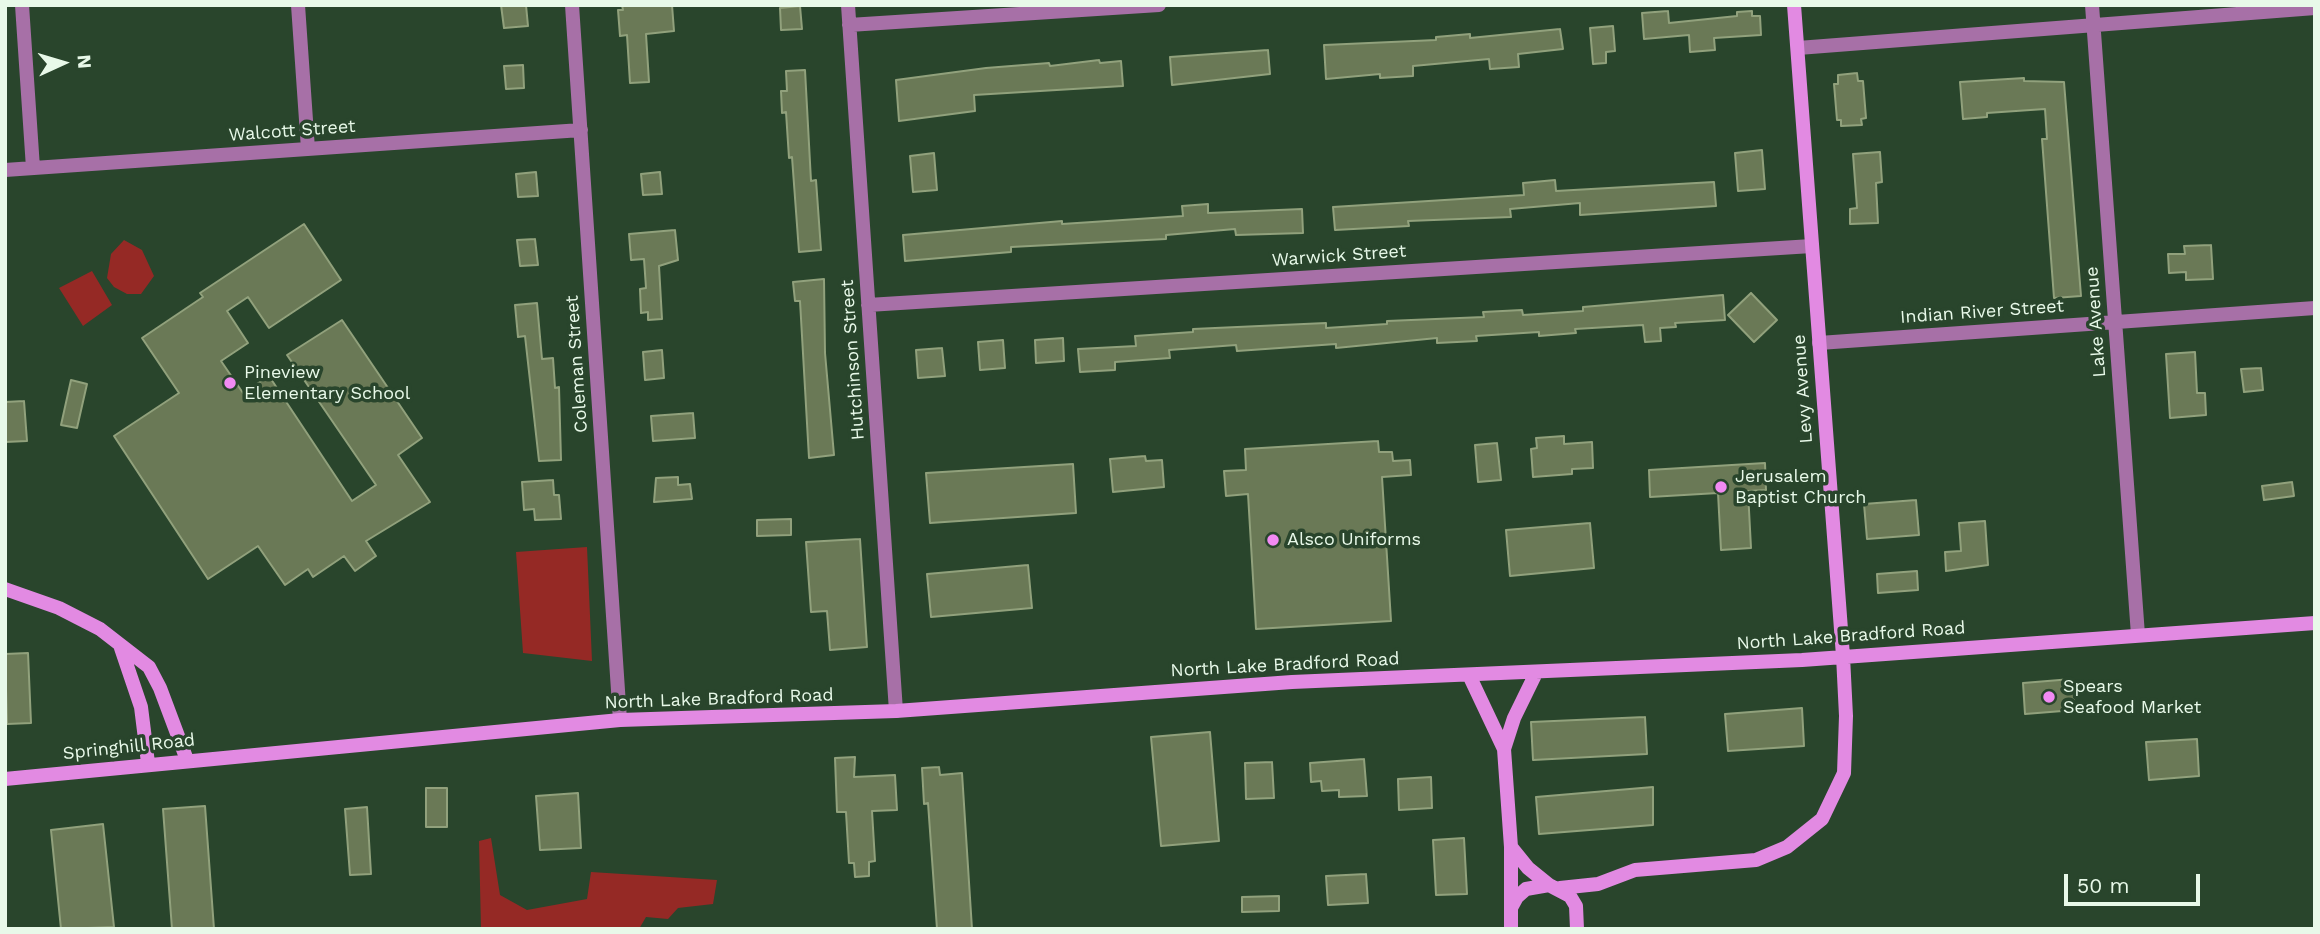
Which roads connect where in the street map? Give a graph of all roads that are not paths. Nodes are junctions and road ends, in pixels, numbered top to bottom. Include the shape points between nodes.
1 (22, 5) edge
2 (298, 5) edge
3 (572, 5) edge
4 (848, 5) edge
5 (1159, 5) edge
6 (1794, 5) edge
7 (2092, 5) edge
8 (2315, 8) edge
9 (849, 25) junction
10 (2094, 25) junction
11 (1798, 48) junction
12 (581, 130) junction
13 (308, 149) junction
14 (33, 168) junction
15 (5, 170) edge
16 (1812, 246) junction
17 (868, 305) junction
18 (2315, 308) edge
19 (2115, 322) junction
20 (1819, 343) junction
21 (5, 589) edge
22 (2315, 622) edge
23 (2138, 635) junction
24 (121, 648) junction
25 (1843, 656) junction
26 (1536, 673) junction
27 (1469, 676) junction
28 (896, 711) junction
29 (620, 720) junction
30 (1504, 749) junction
31 (258, 754) joint
32 (187, 760) junction
33 (148, 763) junction
34 (5, 779) edge
35 (1511, 847) junction
36 (1598, 884) junction
37 (1555, 886) junction
38 (1511, 908) junction
39 (1578, 923) edge
40 (1511, 929) edge

1 - 14 street
2 - 13 street
3 - 12 street, Coleman Street
4 - 9 street, Hutchinson Street
5 - 9 street
6 - 11 main road, Levy Avenue
7 - 10 street, Lake Avenue
8 - 10 street
9 - 17 street, Hutchinson Street
10 - 11 street
10 - 19 street, Lake Avenue
11 - 16 main road, Levy Avenue
12 - 13 street, Walcott Street
12 - 29 street, Coleman Street
13 - 14 street, Walcott Street
14 - 15 street, Walcott Street
16 - 17 street, Warwick Street
16 - 20 main road, Levy Avenue
17 - 28 street, Hutchinson Street
18 - 19 street, Indian River Street
19 - 20 street, Indian River Street
19 - 23 street, Lake Avenue
20 - 25 main road, Levy Avenue
21 - 24 main road via 60,608 100,629
22 - 23 main road, North Lake Bradford Road
23 - 25 main road, North Lake Bradford Road
24 - 32 main road via 149,667
24 - 33 main road via 141,707
25 - 26 main road, North Lake Bradford Road
25 - 36 main road, Levy Avenue via 1844,773 1822,819 1787,846 1756,860 1635,870
26 - 27 main road, North Lake Bradford Road
26 - 30 main road
27 - 28 main road, North Lake Bradford Road via 1292,682
27 - 30 main road
28 - 29 main road, North Lake Bradford Road
29 - 31 main road, North Lake Bradford Road
30 - 35 main road
31 - 32 main road, Springhill Road
32 - 33 main road, Springhill Road
33 - 34 main road, Springhill Road
35 - 37 main road via 1528,868
35 - 38 main road
36 - 37 main road, Levy Avenue
36 - 39 main road via 1583,903
37 - 38 main road, Levy Avenue via 1526,889
37 - 39 main road via 1576,906
38 - 40 main road

